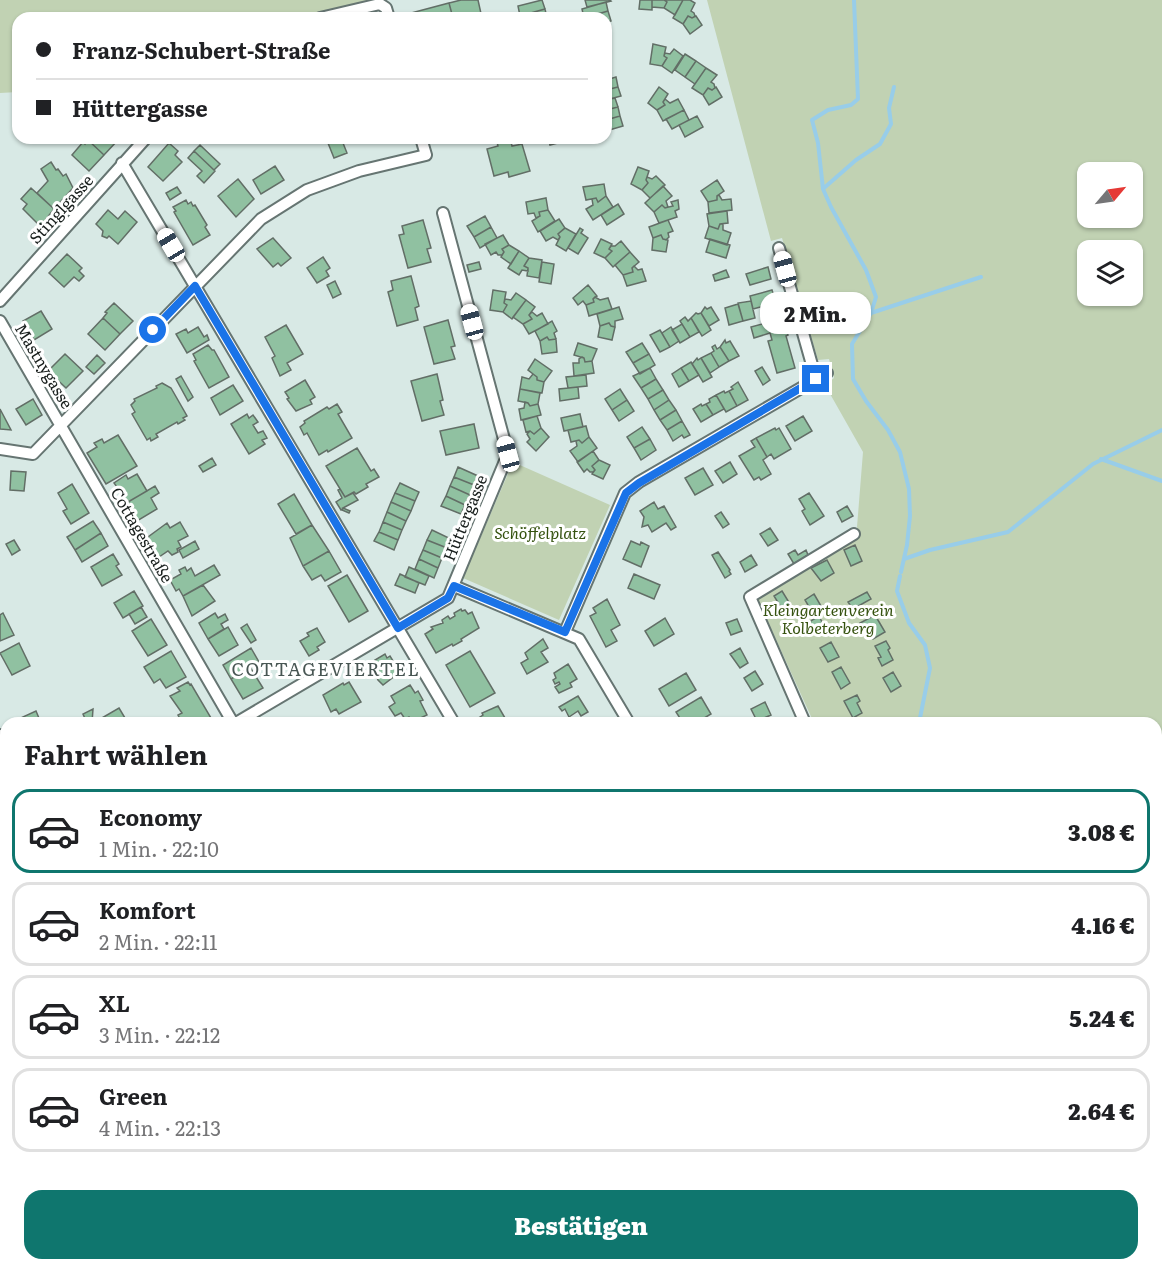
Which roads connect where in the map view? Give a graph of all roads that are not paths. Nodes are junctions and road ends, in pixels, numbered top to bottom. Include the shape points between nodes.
1 (347, 12) edge
2 (387, 12) edge
3 (140, 144) edge
4 (424, 144) edge
5 (122, 164) junction
6 (443, 213) dead end
7 (779, 248) dead end
8 (195, 286) junction
9 (0, 301) edge
10 (0, 321) edge
11 (827, 373) dead end
12 (816, 379) junction
13 (62, 426) junction
14 (0, 449) edge
15 (854, 534) dead end
16 (454, 586) junction
17 (398, 628) junction
18 (565, 632) junction
19 (231, 717) edge
20 (244, 717) edge
21 (450, 717) edge
22 (625, 717) edge
23 (802, 717) edge

1 - 2 street via 382,4
3 - 5 street, Stinglgasse
4 - 8 street via 426,154 359,171 307,190 261,219
5 - 8 street
5 - 9 street, Stinglgasse
6 - 16 street, Hüttergasse via 508,454
7 - 12 street
8 - 13 street
8 - 17 street
10 - 13 street, Mastnygasse
11 - 12 street
12 - 18 street via 626,493
13 - 14 street via 33,454
13 - 19 street, Cottagestraße
15 - 23 street via 750,597
16 - 17 street, Hüttergasse via 448,598
16 - 18 street
17 - 20 street, Hüttergasse
17 - 21 street
18 - 22 street via 579,639

